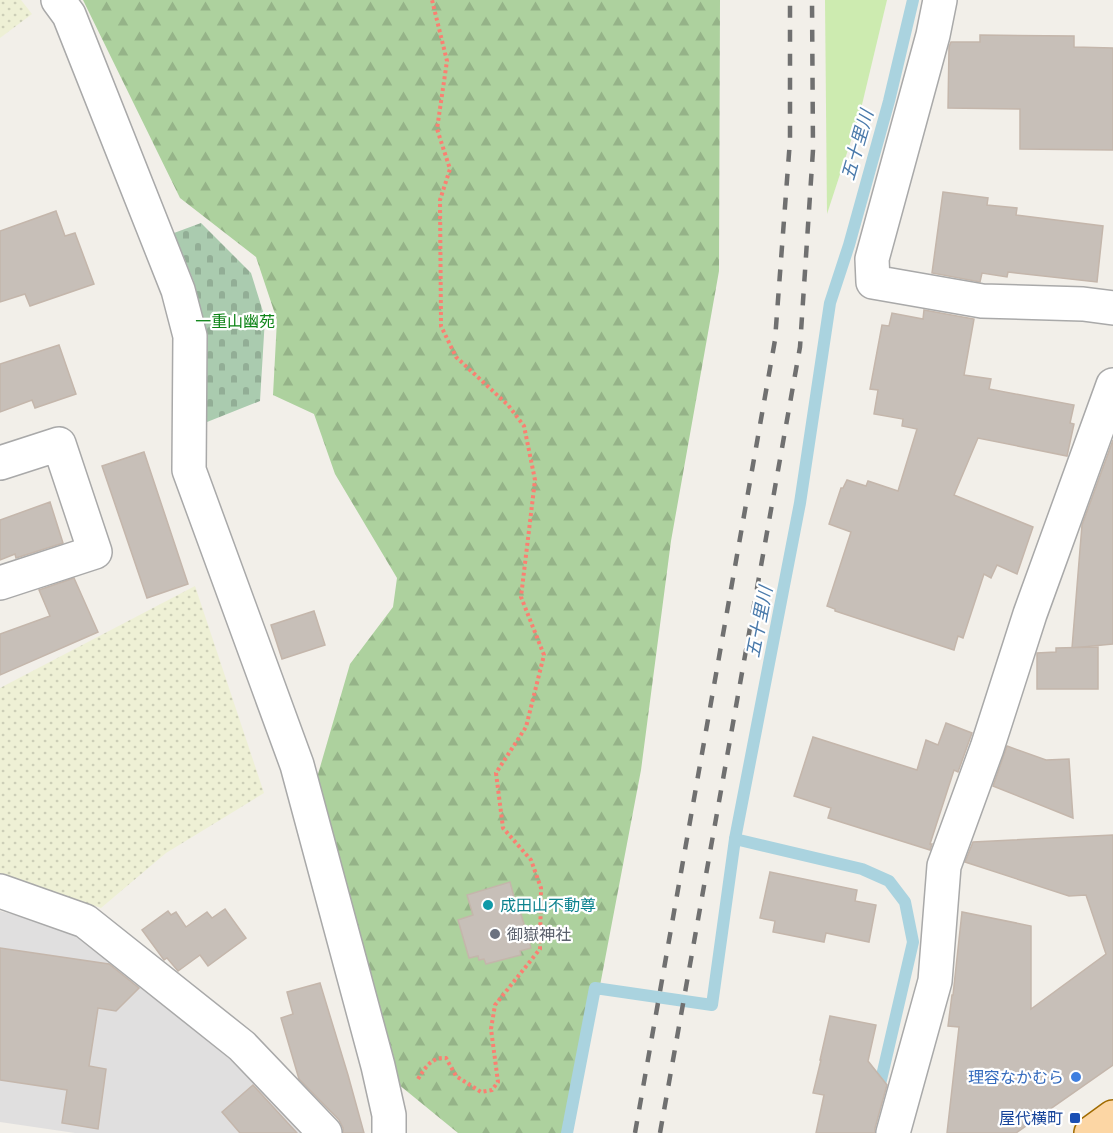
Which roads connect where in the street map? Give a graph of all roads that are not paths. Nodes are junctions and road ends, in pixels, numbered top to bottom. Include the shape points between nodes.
1 (58, 0) edge
2 (940, 0) edge
3 (1113, 308) edge
4 (1113, 385) edge
5 (0, 464) edge
6 (0, 583) edge
7 (0, 891) edge
8 (1113, 1117) edge
9 (389, 1124) edge
10 (325, 1133) edge
11 (893, 1133) edge
12 (1090, 1133) edge

1 - 9 street via 69,15 178,290 190,336 189,470 297,765 378,1066
2 - 3 street via 872,259 873,282 982,300
4 - 11 street via 944,866 935,981
5 - 6 street via 59,444 95,552
7 - 10 street via 85,921 242,1046
8 - 12 main road

